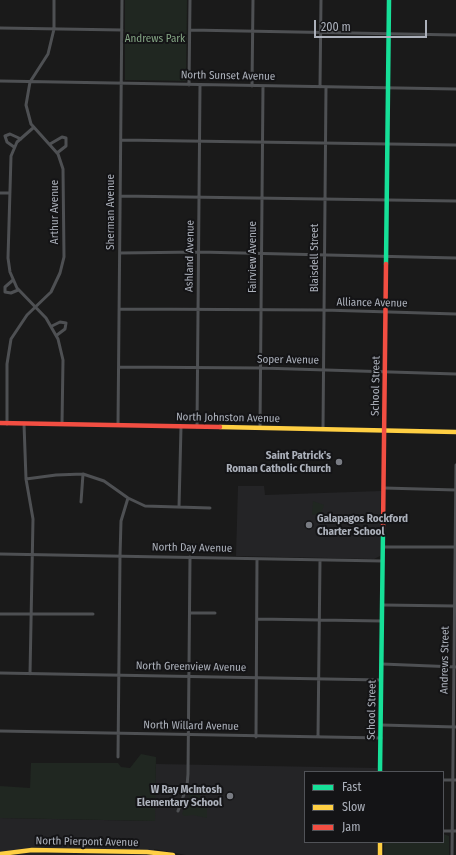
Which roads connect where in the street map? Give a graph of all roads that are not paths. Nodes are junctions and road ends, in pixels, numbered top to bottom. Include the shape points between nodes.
1 (54, 0) edge
2 (122, 0) edge
3 (190, 0) edge
4 (253, 0) edge
5 (321, 0) edge
6 (389, 0) edge
7 (0, 28) edge
8 (54, 29) junction
9 (122, 30) junction
10 (190, 30) junction
11 (253, 32) junction
12 (321, 32) junction
13 (389, 33) junction
14 (456, 35) edge
15 (0, 82) edge
16 (30, 82) junction
17 (122, 84) junction
18 (189, 85) junction
19 (200, 85) junction
20 (252, 86) junction
21 (263, 86) junction
22 (320, 87) junction
23 (326, 87) junction
24 (389, 88) junction
25 (456, 89) edge
26 (33, 128) junction
27 (21, 139) junction
28 (121, 140) junction
29 (200, 141) junction
30 (263, 141) junction
31 (324, 143) junction
32 (388, 143) junction
33 (50, 144) junction
34 (456, 145) edge
35 (14, 147) junction
36 (57, 153) junction
37 (0, 193) edge
38 (8, 193) junction
39 (120, 196) junction
40 (200, 196) junction
41 (262, 198) junction
42 (324, 199) junction
43 (387, 200) junction
44 (456, 201) edge
45 (199, 252) junction
46 (120, 253) junction
47 (263, 254) junction
48 (324, 255) junction
49 (387, 256) junction
50 (456, 258) edge
51 (13, 280) junction
52 (18, 290) junction
53 (34, 307) junction
54 (120, 309) junction
55 (198, 309) junction
56 (262, 310) junction
57 (324, 310) junction
58 (386, 312) junction
59 (456, 314) edge
60 (52, 326) junction
61 (57, 336) junction
62 (120, 367) junction
63 (198, 368) junction
64 (261, 368) junction
65 (323, 370) junction
66 (386, 372) junction
67 (456, 374) edge
68 (0, 423) edge
69 (7, 424) junction
70 (24, 424) junction
71 (62, 424) junction
72 (118, 425) junction
73 (181, 427) junction
74 (196, 427) junction
75 (260, 428) junction
76 (323, 429) junction
77 (385, 430) junction
78 (456, 432) edge
79 (456, 465) edge
80 (84, 474) junction
81 (26, 479) junction
82 (384, 488) junction
83 (456, 490) edge
84 (128, 498) junction
85 (81, 502) dead end
86 (179, 507) junction
87 (210, 508) dead end
88 (384, 547) junction
89 (456, 547) edge
90 (0, 554) edge
91 (32, 555) junction
92 (120, 556) junction
93 (190, 557) junction
94 (257, 559) junction
95 (320, 560) junction
96 (383, 561) junction
97 (383, 605) junction
98 (455, 606) edge
99 (190, 613) junction
100 (215, 613) dead end
101 (0, 614) edge
102 (31, 614) junction
103 (93, 614) dead end
104 (257, 619) junction
105 (320, 620) junction
106 (382, 621) junction
107 (382, 664) junction
108 (455, 667) edge
109 (0, 673) edge
110 (30, 674) junction
111 (118, 675) junction
112 (189, 677) junction
113 (256, 678) junction
114 (319, 679) junction
115 (381, 680) junction
116 (381, 725) junction
117 (454, 727) edge
118 (0, 731) edge
119 (118, 733) junction
120 (189, 735) junction
121 (256, 737) junction
122 (318, 737) junction
123 (381, 738) junction
124 (118, 757) dead end
125 (380, 771) edge
126 (454, 780) edge
127 (178, 811) dead end
128 (444, 831) edge
129 (452, 831) junction
130 (456, 832) edge
131 (380, 843) edge
132 (0, 854) edge
133 (173, 855) edge
134 (380, 855) edge
135 (452, 855) edge

1 - 8 street, Arthur Avenue
2 - 9 street, Sherman Avenue
3 - 10 street
4 - 11 street
5 - 12 street
6 - 13 main road, School Street
7 - 8 street
8 - 9 street
8 - 16 street, Arthur Avenue via 48,54
9 - 17 street, Sherman Avenue
10 - 11 street
10 - 18 street
11 - 12 street
11 - 20 street
12 - 13 street
12 - 22 street
13 - 14 street
13 - 24 main road, School Street
15 - 16 street, North Sunset Avenue
16 - 17 street, North Sunset Avenue
16 - 26 street, Arthur Avenue via 26,104
17 - 18 street, North Sunset Avenue
17 - 28 street, Sherman Avenue
18 - 19 street, North Sunset Avenue
19 - 20 street, North Sunset Avenue
19 - 29 street, Ashland Avenue
20 - 21 street, North Sunset Avenue
21 - 22 street, North Sunset Avenue
21 - 30 street, Fairview Avenue
22 - 23 street, North Sunset Avenue
23 - 24 street, North Sunset Avenue
23 - 31 street, Blaisdell Street
24 - 25 street, North Sunset Avenue
24 - 32 main road, School Street
26 - 27 street
26 - 33 street, Arthur Avenue
27 - 35 street
27 - 35 street via 10,134 5,136 7,142
28 - 29 street
28 - 39 street, Sherman Avenue
29 - 30 street
29 - 40 street, Ashland Avenue
30 - 31 street
30 - 41 street, Fairview Avenue
31 - 32 street
31 - 42 street, Blaisdell Street
32 - 34 street
32 - 43 main road, School Street
33 - 36 street, Arthur Avenue
33 - 36 street via 62,137 66,138 66,146
35 - 38 street via 10,161
36 - 53 street, Arthur Avenue via 64,181 63,265 51,292
37 - 38 street
38 - 51 street via 8,258
39 - 40 street
39 - 46 street, Sherman Avenue
40 - 41 street
40 - 45 street, Ashland Avenue
41 - 42 street
41 - 47 street, Fairview Avenue
42 - 43 street
42 - 48 street, Blaisdell Street
43 - 44 street
43 - 49 main road, School Street
45 - 46 street
45 - 47 street
45 - 55 street, Ashland Avenue
46 - 54 street, Sherman Avenue
47 - 48 street
47 - 56 street, Fairview Avenue
48 - 49 street
48 - 57 street, Blaisdell Street
49 - 50 street
49 - 58 main road, School Street
51 - 52 street
51 - 52 street via 5,287 5,292
52 - 53 street
53 - 60 street
53 - 69 street, Arthur Avenue via 18,327 9,346
54 - 55 street, Alliance Avenue
54 - 62 street, Sherman Avenue
55 - 56 street, Alliance Avenue
55 - 63 street, Ashland Avenue
56 - 57 street, Alliance Avenue
56 - 64 street, Fairview Avenue
57 - 58 street, Alliance Avenue
57 - 65 street, Blaisdell Street
58 - 59 street, Alliance Avenue
58 - 66 main road, School Street
60 - 61 street
60 - 61 street via 60,322 66,323 65,329
61 - 71 street via 63,360
62 - 63 street, Soper Avenue
62 - 72 street, Sherman Avenue
63 - 64 street, Soper Avenue
63 - 74 street, Ashland Avenue
64 - 65 street, Soper Avenue
64 - 75 street, Fairview Avenue
65 - 66 street, Soper Avenue
65 - 76 street, Blaisdell Street
66 - 67 street, Soper Avenue
66 - 77 main road, School Street
68 - 69 main road, North Johnston Avenue
69 - 70 main road, North Johnston Avenue
70 - 71 main road, North Johnston Avenue
70 - 81 street
71 - 72 main road, North Johnston Avenue
72 - 73 main road, North Johnston Avenue
73 - 74 main road, North Johnston Avenue
73 - 86 street
74 - 75 main road, North Johnston Avenue
75 - 76 main road, North Johnston Avenue
76 - 77 main road, North Johnston Avenue
77 - 78 main road, North Johnston Avenue
77 - 82 main road, School Street
79 - 83 street, Andrews Street
80 - 81 street
80 - 84 street via 104,481
80 - 85 street
81 - 91 street via 33,519
82 - 83 street
82 - 88 main road, School Street
83 - 89 street, Andrews Street
84 - 86 street via 145,506
84 - 92 street via 121,521
86 - 87 street
88 - 89 street
88 - 96 main road, School Street
89 - 98 street, Andrews Street
90 - 91 street, North Day Avenue
91 - 92 street, North Day Avenue
91 - 102 street
92 - 93 street, North Day Avenue
92 - 111 street
93 - 94 street, North Day Avenue
93 - 99 street
94 - 95 street, North Day Avenue
94 - 104 street
95 - 96 street, North Day Avenue
95 - 105 street
96 - 97 main road, School Street
97 - 98 street
97 - 106 main road, School Street
98 - 108 street, Andrews Street
99 - 100 street
99 - 112 street
101 - 102 street
102 - 103 street
102 - 110 street
104 - 105 street
104 - 113 street
105 - 106 street
105 - 114 street
106 - 107 main road, School Street
107 - 108 street
107 - 115 main road, School Street
108 - 117 street, Andrews Street
109 - 110 street, North Greenview Avenue
110 - 111 street, North Greenview Avenue
111 - 112 street, North Greenview Avenue
111 - 119 street
112 - 113 street, North Greenview Avenue
112 - 120 street
113 - 114 street, North Greenview Avenue
113 - 121 street
114 - 115 street, North Greenview Avenue
114 - 122 street
115 - 116 main road, School Street
116 - 117 street
116 - 123 main road, School Street
117 - 126 street, Andrews Street
118 - 119 street, North Willard Avenue
119 - 120 street, North Willard Avenue
119 - 124 street
120 - 121 street, North Willard Avenue
120 - 127 street via 187,786
121 - 122 street, North Willard Avenue
122 - 123 street, North Willard Avenue
123 - 125 main road, School Street
126 - 129 street, Andrews Street
128 - 129 street
129 - 130 street
129 - 135 street, Andrews Street
131 - 134 main road
132 - 133 main road, North Pierpont Avenue via 32,850 147,852

